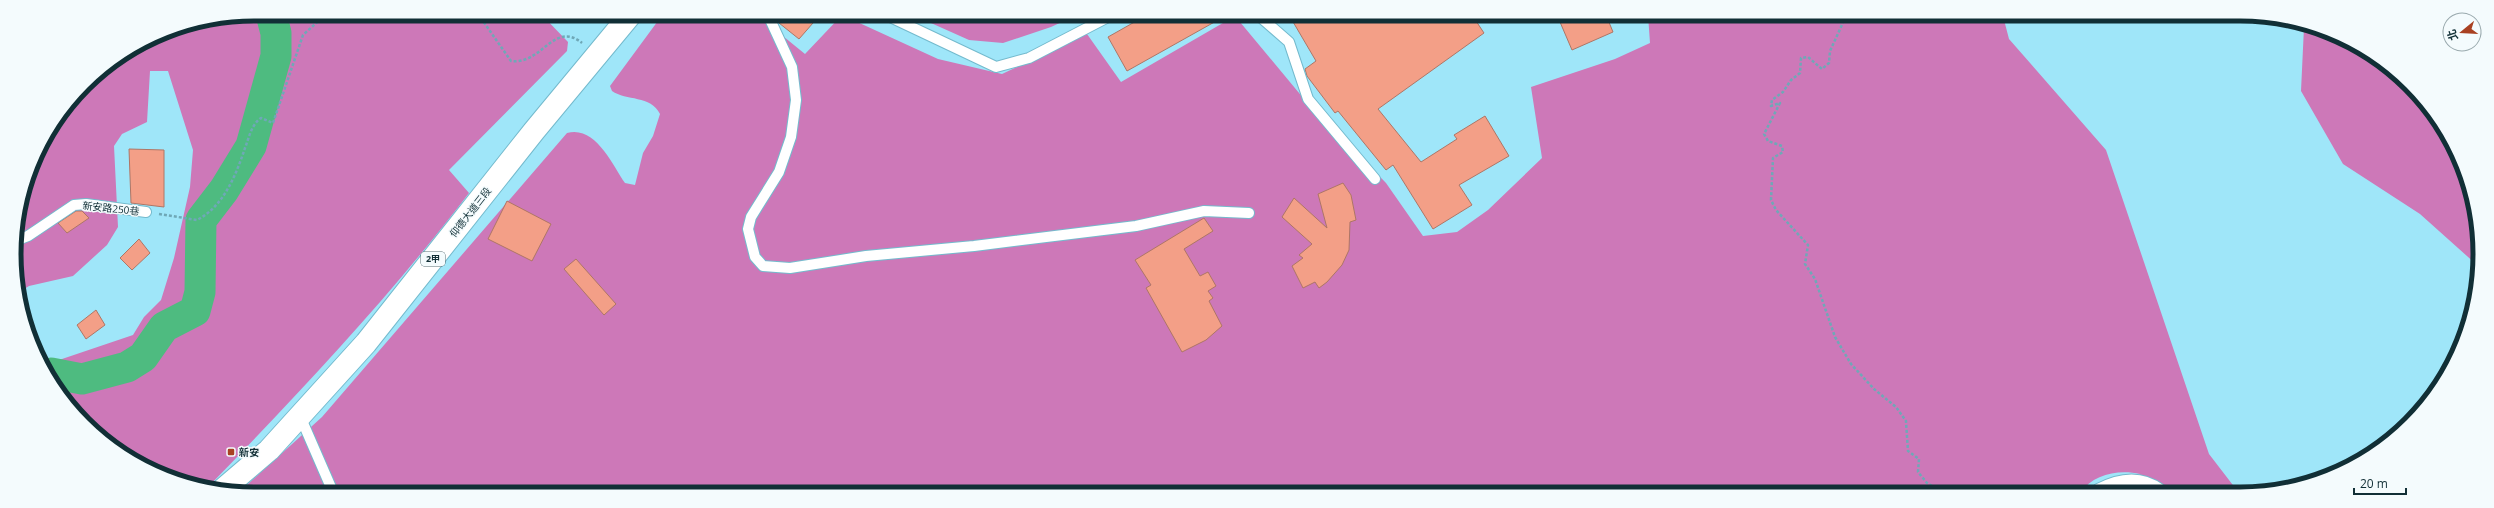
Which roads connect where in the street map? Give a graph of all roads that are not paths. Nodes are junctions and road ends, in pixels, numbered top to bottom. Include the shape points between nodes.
1 (625, 21) edge
2 (771, 21) edge
3 (899, 21) edge
4 (1100, 21) edge
5 (1265, 21) edge
6 (1375, 179) dead end
7 (146, 212) road end
8 (1249, 212) dead end
9 (21, 239) edge
10 (300, 416) junction
11 (227, 485) edge
12 (331, 487) edge
13 (2113, 487) edge
14 (2145, 487) edge

1 - 10 main road, 仰德大道三段 / 2甲 via 366,343
2 - 8 lane via 792,67 796,100 791,137 779,172 751,217 748,229 755,257 763,266 790,268 866,256 1136,226 1204,211
3 - 4 lane via 996,67 1029,58
5 - 6 lane via 1289,42 1308,99
7 - 9 lane, 新安路250巷 via 86,204 74,205
10 - 11 main road, 仰德大道三段 / 2甲 via 269,450
10 - 12 lane
13 - 14 street via 2136,483

